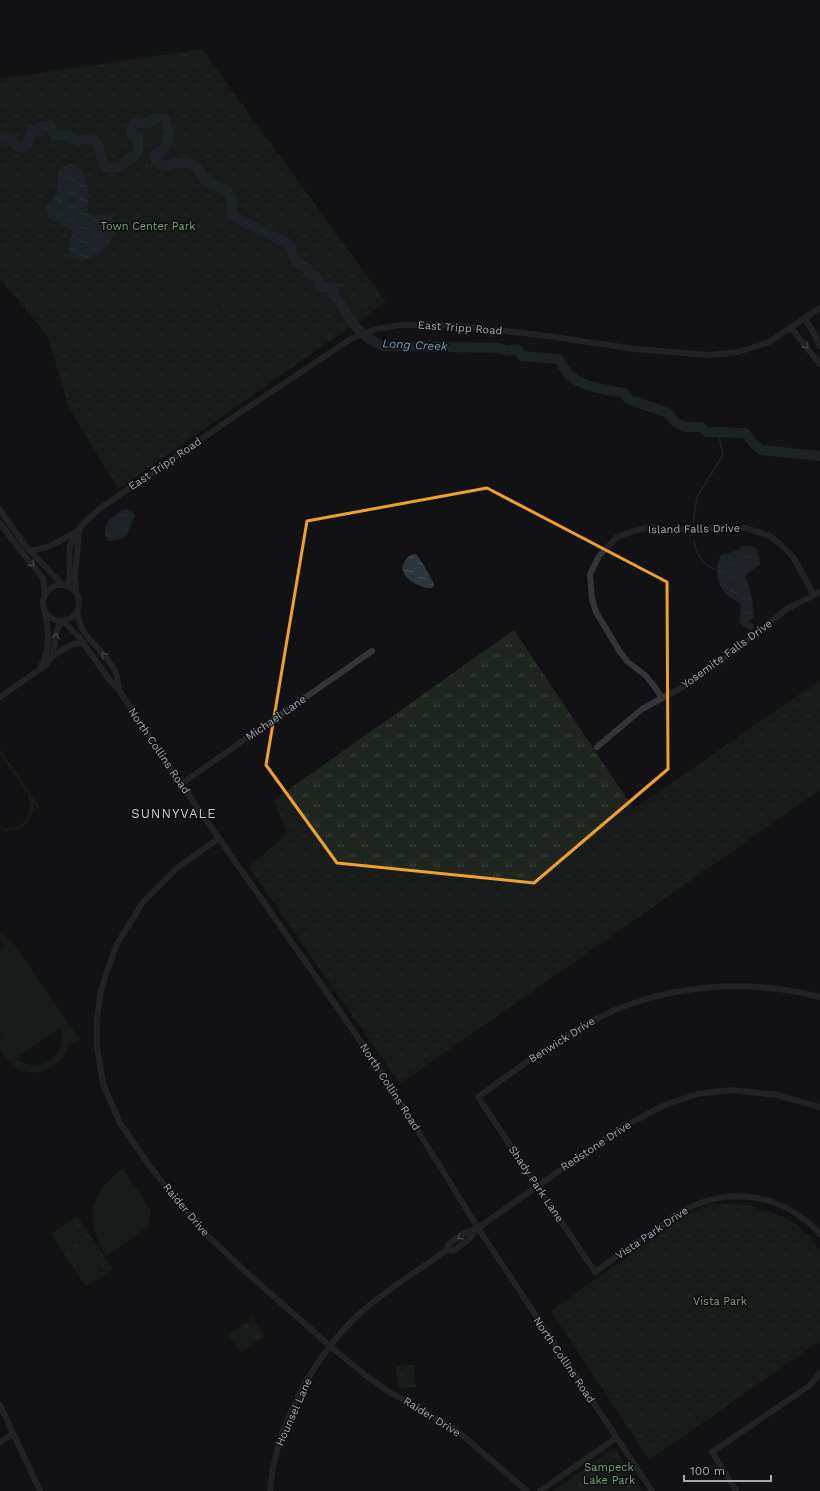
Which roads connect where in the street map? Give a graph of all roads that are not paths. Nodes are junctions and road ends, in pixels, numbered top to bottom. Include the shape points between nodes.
1 (820, 308) edge
2 (804, 319) junction
3 (791, 328) junction
4 (820, 346) edge
5 (820, 364) edge
6 (0, 510) edge
7 (0, 523) edge
8 (79, 531) junction
9 (30, 550) junction
10 (64, 585) junction
11 (76, 592) junction
12 (817, 593) edge
13 (45, 595) junction
14 (44, 611) junction
15 (77, 612) junction
16 (63, 621) junction
17 (84, 643) junction
18 (372, 652) dead end
19 (52, 658) junction
20 (35, 674) junction
21 (119, 690) junction
22 (0, 697) edge
23 (662, 698) junction
24 (597, 747) dead end
25 (181, 784) junction
26 (219, 838) junction
27 (820, 997) edge
28 (478, 1097) joint
29 (820, 1107) edge
30 (537, 1185) junction
31 (478, 1228) junction
32 (820, 1234) edge
33 (595, 1272) joint
34 (330, 1346) junction
35 (820, 1373) edge
36 (0, 1405) edge
37 (13, 1434) junction
38 (616, 1438) junction
39 (0, 1442) edge
40 (40, 1491) edge
41 (270, 1491) edge
42 (527, 1491) edge
43 (540, 1491) edge
44 (652, 1491) edge
45 (736, 1491) edge

1 - 2 street, East Tripp Road
2 - 3 street, East Tripp Road
2 - 4 street
3 -> 5 street
3 - 8 street, East Tripp Road via 769,342 738,352 710,355 450,325 399,325 377,329 355,337 258,401 98,510
6 - 9 street
7 -> 13 street via 41,574 45,584
8 - 9 street via 48,546
8 - 10 street, East Tripp Road via 71,542 69,576 68,582
8 - 11 street
9 - 10 street
10 - 11 street
10 - 13 street via 53,587
11 - 15 street via 79,602
12 - 23 street, Yosemite Falls Drive via 787,609 715,666
12 - 23 street, Island Falls Drive via 793,557 781,545 770,536 746,528 670,530 651,527 617,537 599,556 590,574 592,598 596,612 620,652 650,681
13 - 14 street
14 - 16 street via 52,619
14 - 20 street via 48,627 48,645 44,662
15 - 16 street via 69,620
21 -> 15 street, North Collins Road via 116,672 83,631
16 - 17 street, North Collins Road
19 -> 16 street via 55,636
17 - 19 street via 72,644
17 - 21 street, North Collins Road
18 - 25 street, Michael Lane
19 - 20 street
20 - 22 street
21 - 25 street, North Collins Road
23 - 24 street, Yosemite Falls Drive via 642,709
25 - 26 street, North Collins Road
26 - 31 street, North Collins Road via 386,1080
26 - 34 street, Raider Drive via 181,865 159,885 143,902 117,944 101,991 97,1019 97,1046 103,1084 120,1122 132,1141 184,1208 219,1247
27 - 28 street, Benwick Drive via 760,986 699,988 658,996 617,1010 579,1028
28 - 30 street, Shady Park Lane
29 - 30 street, Redstone Drive via 777,1095 731,1090 696,1094 663,1106 619,1129
30 - 31 street, Redstone Drive
30 - 33 street, Shady Park Lane
31 - 34 street, Hounsel Lane via 464,1233 448,1244 447,1250 380,1297 358,1315
31 - 38 street, North Collins Road
32 - 33 street, Vista Park Drive via 798,1214 781,1205 747,1196 715,1198 684,1210
34 - 41 street, Hounsel Lane via 304,1383 272,1470
34 - 42 street, Raider Drive via 386,1390 454,1428
35 - 45 street via 809,1386 712,1452
36 - 37 street
37 - 39 street
37 - 40 street
38 - 43 street
38 - 44 street, North Collins Road

